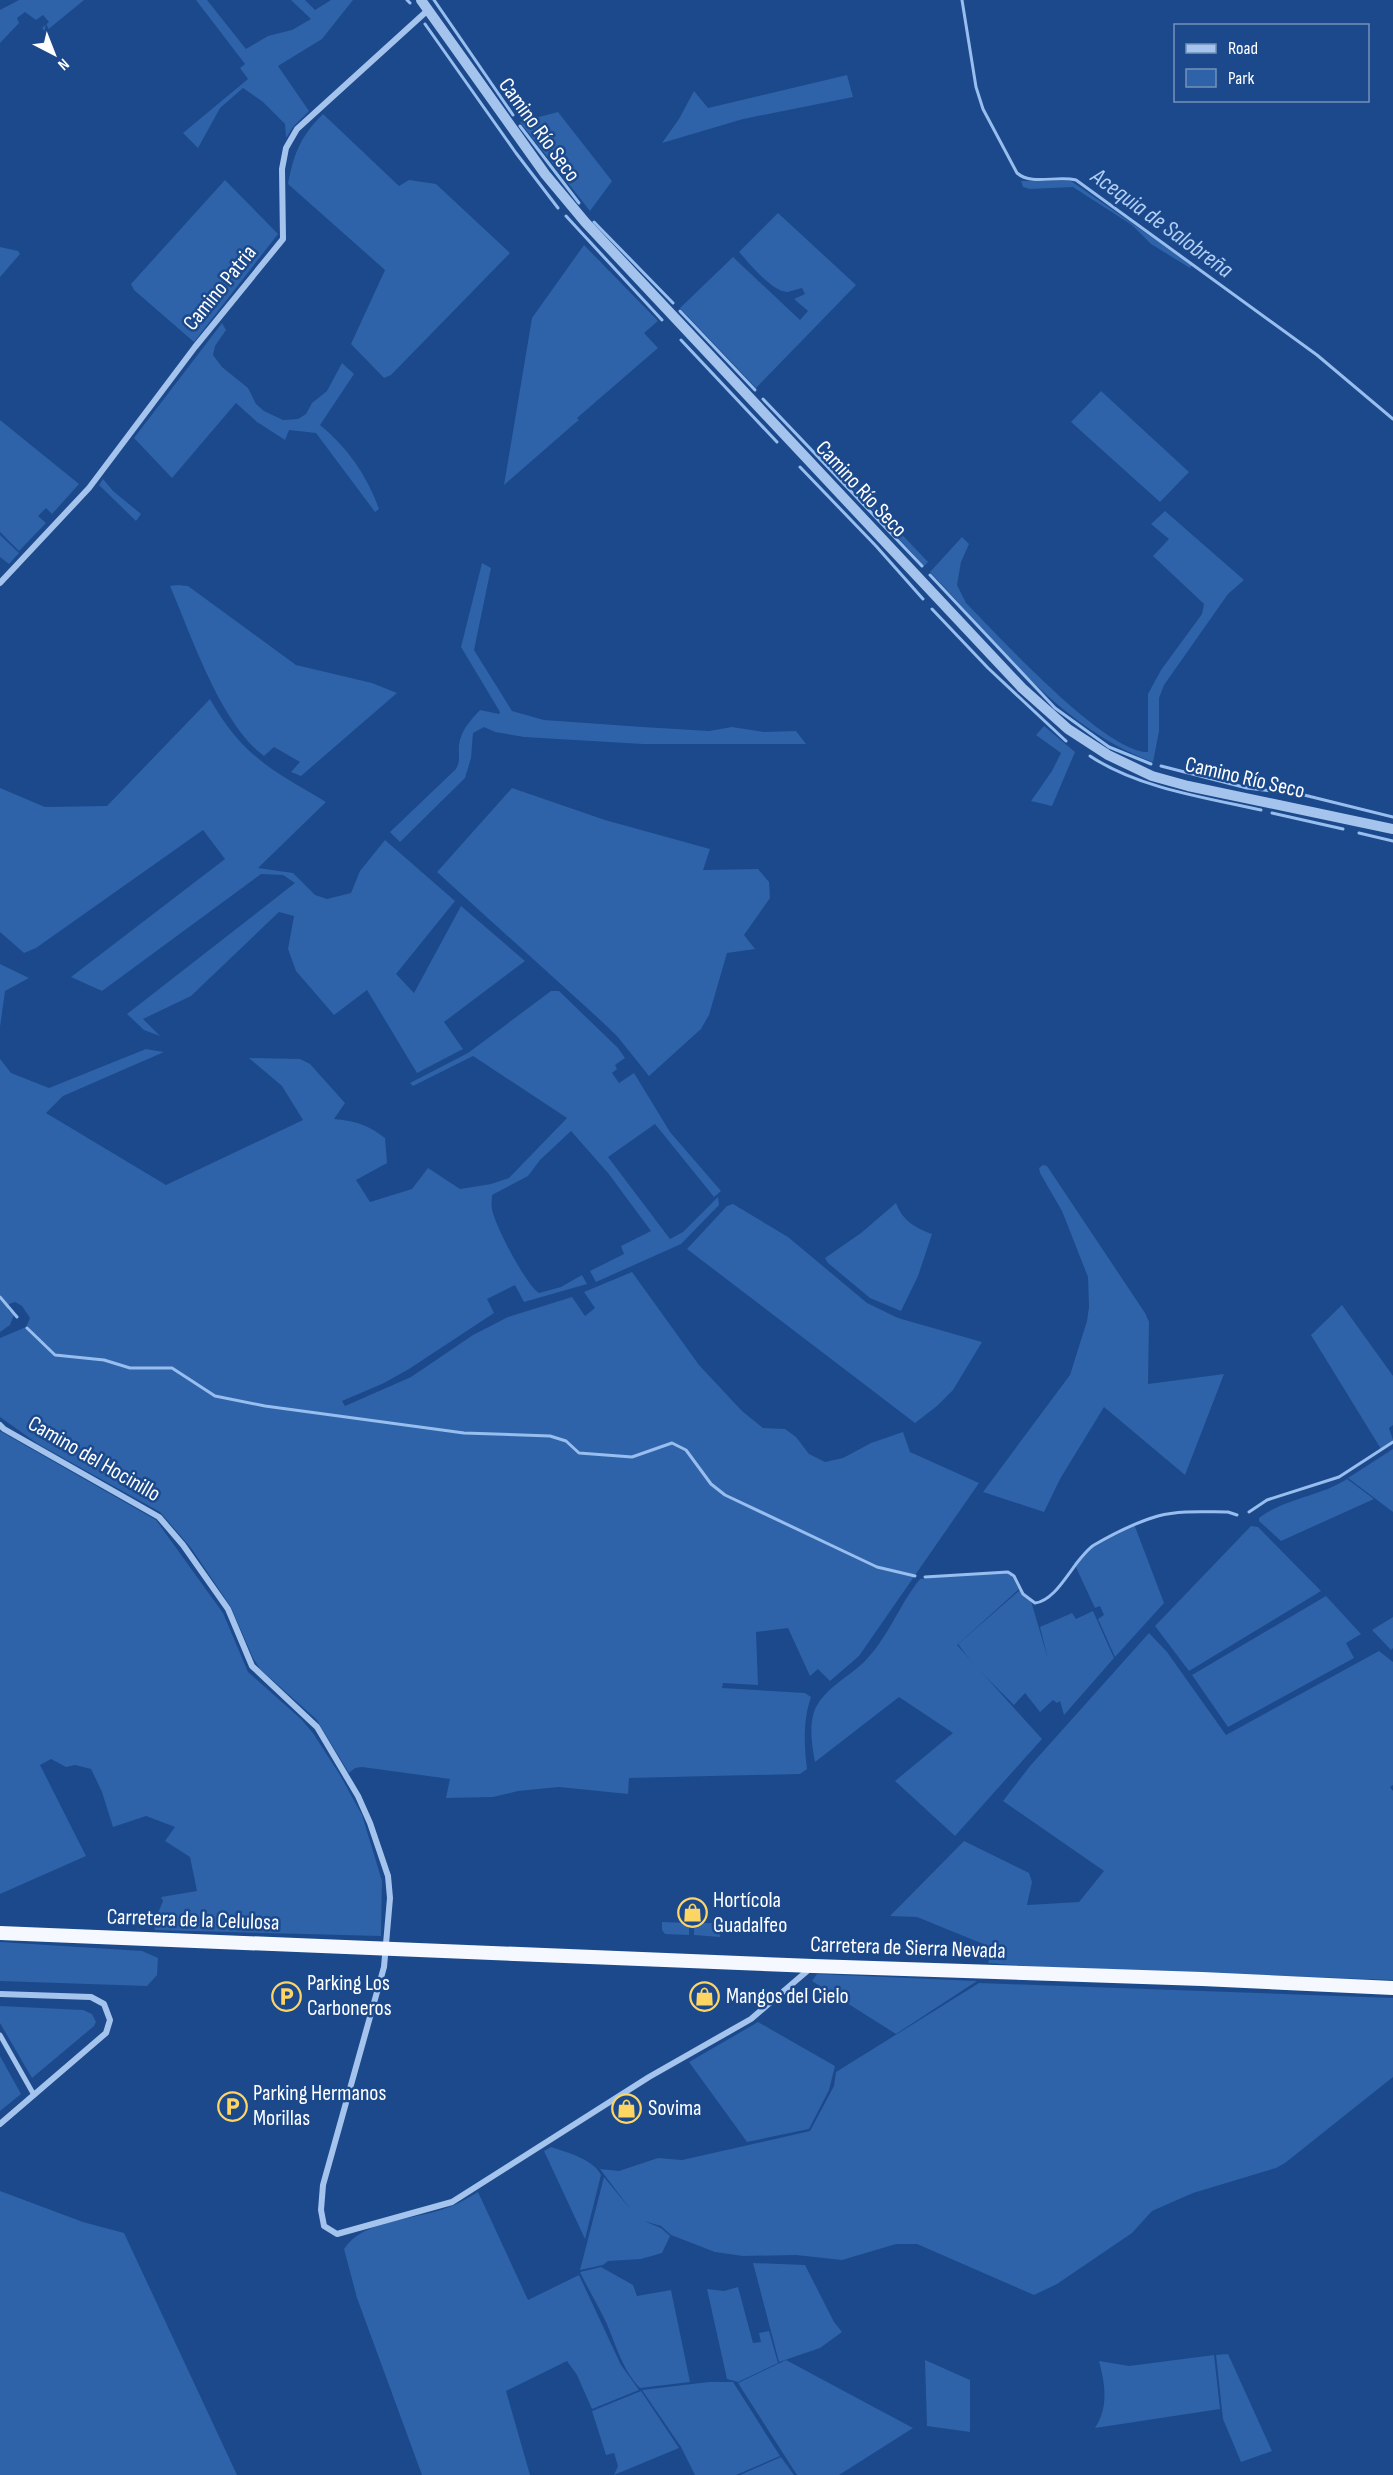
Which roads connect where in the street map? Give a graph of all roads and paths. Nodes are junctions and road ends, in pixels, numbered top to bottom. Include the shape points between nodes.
1 (421, 0) edge
2 (428, 10) junction
3 (0, 583) edge
4 (1393, 830) edge
5 (0, 1425) edge
6 (0, 1933) edge
7 (385, 1948) junction
8 (813, 1966) junction
9 (1393, 1988) edge
10 (0, 1994) edge
11 (0, 2035) edge
12 (34, 2095) junction
13 (0, 2124) edge

1 - 2 street, Camino Río Seco
2 - 3 street, Camino Patria via 297,129 286,148 282,169 283,239 195,347 89,488
2 - 4 street, Camino Río Seco via 545,174 585,222 1055,719 1108,756 1152,776
5 - 7 street, Camino del Hocinillo via 159,1517 228,1609 252,1666 317,1727 358,1796 380,1846 390,1898
6 - 7 highway, Carretera de la Celulosa
7 - 8 highway, Carretera de Sierra Nevada
7 - 8 street, Camino del Hocinillo via 384,1967 323,2185 324,2226 337,2234 452,2202 751,2019
8 - 9 highway, Carretera de Sierra Nevada
10 - 12 street via 91,1997 104,2004 108,2012 106,2034
11 - 12 street
12 - 13 street

